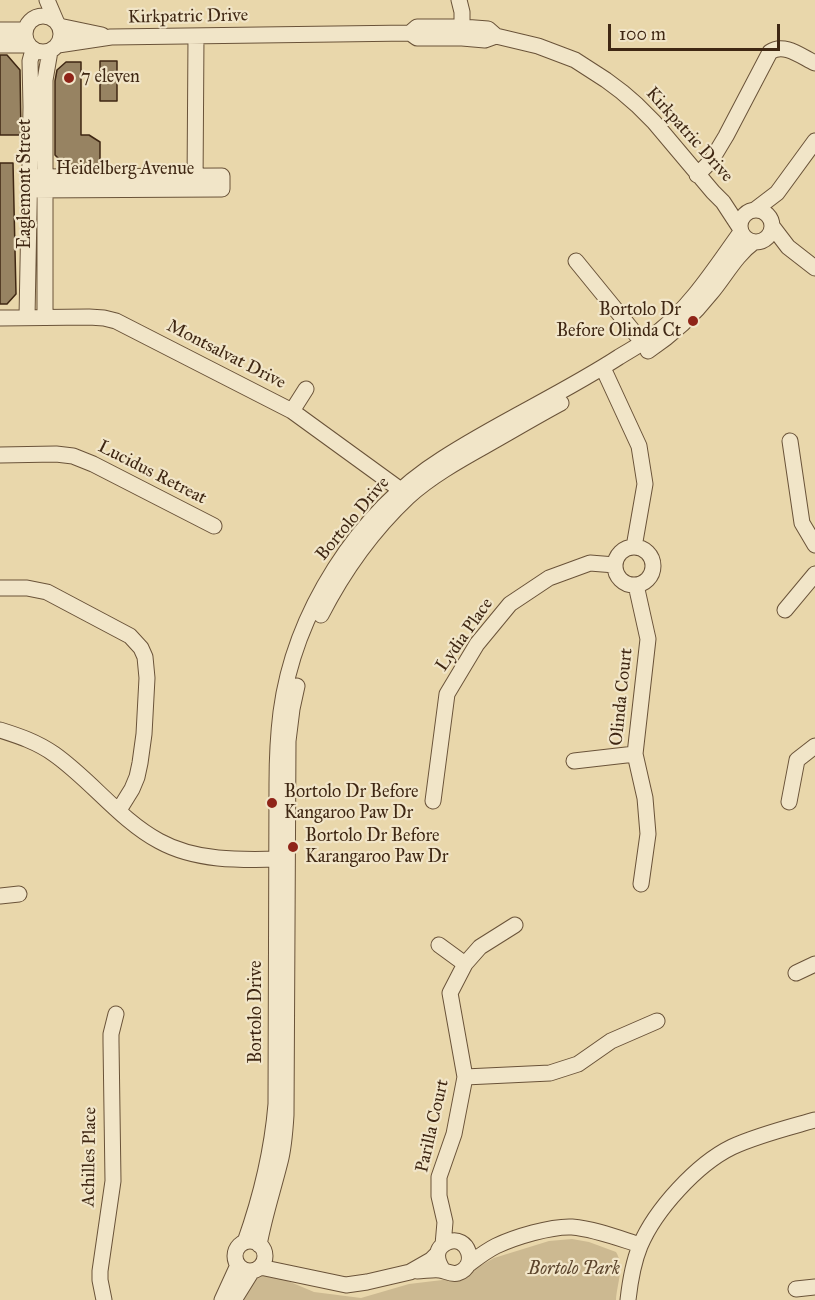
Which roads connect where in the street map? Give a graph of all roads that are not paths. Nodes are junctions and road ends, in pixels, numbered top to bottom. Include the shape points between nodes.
1 (38, 0) edge
2 (46, 0) edge
3 (459, 0) edge
4 (58, 23) junction
5 (28, 25) junction
6 (462, 27) junction
7 (0, 30) edge
8 (410, 33) junction
9 (196, 36) junction
10 (496, 36) junction
11 (111, 37) junction
12 (440, 38) junction
13 (0, 45) edge
14 (30, 48) junction
15 (54, 48) junction
16 (815, 63) edge
17 (815, 141) edge
18 (697, 175) junction
19 (46, 183) junction
20 (195, 183) junction
21 (222, 183) dead end
22 (29, 184) junction
23 (777, 193) junction
24 (723, 202) junction
25 (755, 210) junction
26 (772, 224) junction
27 (740, 230) junction
28 (758, 241) junction
29 (788, 247) junction
30 (576, 261) dead end
31 (815, 267) edge
32 (27, 317) junction
33 (45, 317) junction
34 (0, 318) edge
35 (646, 346) junction
36 (605, 373) junction
37 (306, 389) dead end
38 (292, 411) junction
39 (790, 441) dead end
40 (0, 455) edge
41 (405, 493) junction
42 (214, 526) dead end
43 (815, 545) edge
44 (634, 547) junction
45 (615, 565) junction
46 (815, 574) edge
47 (636, 585) junction
48 (0, 588) edge
49 (784, 610) dead end
50 (0, 730) edge
51 (815, 746) edge
52 (635, 754) junction
53 (574, 761) dead end
54 (433, 801) dead end
55 (789, 802) dead end
56 (119, 810) junction
57 (282, 859) junction
58 (641, 884) dead end
59 (19, 894) dead end
60 (0, 896) edge
61 (515, 925) dead end
62 (439, 945) dead end
63 (465, 964) junction
64 (815, 964) edge
65 (796, 973) dead end
66 (116, 1014) dead end
67 (657, 1021) dead end
68 (465, 1077) junction
69 (815, 1120) edge
70 (445, 1222) junction
71 (463, 1245) junction
72 (640, 1245) junction
73 (496, 1246) junction
74 (440, 1250) junction
75 (253, 1257) junction
76 (469, 1264) junction
77 (442, 1270) junction
78 (410, 1272) junction
79 (815, 1287) edge
80 (795, 1289) dead end
81 (104, 1300) edge
82 (222, 1300) edge
83 (234, 1300) edge
84 (628, 1300) edge

1 - 5 street
2 - 4 street
3 - 6 street
4 - 5 street via 42,16
4 - 11 street, Kirkpatric Drive
4 - 15 street via 61,36
5 - 7 street
5 - 14 street via 24,35
6 - 8 street, Kirkpatric Drive via 417,27
6 - 10 street, Kirkpatric Drive via 488,29
6 - 12 street
8 - 9 street, Kirkpatric Drive
8 - 12 street, Kirkpatric Drive via 417,38
9 - 11 street, Kirkpatric Drive
9 - 20 street
10 - 12 street, Kirkpatric Drive via 486,40
10 - 18 street, Kirkpatric Drive via 575,60 606,80 654,122
11 - 15 street, Kirkpatric Drive
13 - 14 street
14 - 15 street via 38,52
14 - 22 street, Eaglemont Street
15 - 19 street, Eaglemont Street via 45,80
16 - 18 street via 786,48 771,52 711,161
17 - 23 street
18 - 24 street, Kirkpatric Drive
19 - 20 street, Heidelberg Avenue
19 - 22 street, Heidelberg Avenue
19 - 33 street, Eaglemont Street
20 - 21 street, Heidelberg Avenue
22 - 32 street, Eaglemont Street
23 - 25 street
23 - 26 street
24 - 25 street, Kirkpatric Drive
24 - 27 street, Kirkpatric Drive
25 - 26 street via 766,213
25 - 27 street via 741,218
26 - 28 street via 769,235
26 - 29 street
27 - 28 street via 746,239
27 - 35 street, Bortolo Drive via 692,300
28 - 29 street
28 - 35 street, Bortolo Drive via 740,254 700,307 666,339
29 - 31 street
30 - 35 street
32 - 33 street, Montsalvat Drive
32 - 34 street, Montsalvat Drive
33 - 38 street, Montsalvat Drive via 116,321
35 - 36 street, Bortolo Drive
36 - 41 street, Bortolo Drive via 449,454
36 - 44 street via 639,446 645,484
37 - 38 street
38 - 41 street, Montsalvat Drive
39 - 43 street via 802,523
40 - 42 street, Lucidus Retreat via 73,456
41 - 57 street, Bortolo Drive via 343,577 307,650 288,741
44 - 45 street via 624,550
44 - 47 street via 647,553 652,561 648,579
45 - 47 street via 618,577
45 - 54 street, Lydia Place via 590,563 549,578 510,604 477,644 447,694
46 - 49 street
47 - 52 street, Olinda Court via 648,639
48 - 56 street via 47,592 130,636 141,648 147,678 144,734 137,777
50 - 56 street via 25,738 55,755
51 - 55 street via 797,760
52 - 53 street
52 - 58 street, Olinda Court via 648,834
56 - 57 street via 160,842 192,854
57 - 75 street, Bortolo Drive via 286,1115 280,1161
59 - 60 street
61 - 63 street, Parilla Court via 480,947
62 - 63 street
63 - 68 street, Parilla Court via 450,993
64 - 65 street
66 - 81 street, Achilles Place via 111,1034 113,1180 100,1271
67 - 68 street via 611,1041 578,1064 550,1072
68 - 70 street, Parilla Court via 454,1134 439,1177
69 - 72 street via 748,1140 716,1156 673,1195
70 - 71 street, Parilla Court
70 - 74 street, Parilla Court
71 - 73 street
71 - 74 street via 450,1241
71 - 76 street via 470,1255
72 - 73 street via 571,1227 531,1234
72 - 84 street
73 - 76 street
74 - 77 street via 438,1262
74 - 78 street
75 - 78 street via 346,1285
75 - 82 street, Bortolo Drive
75 - 83 street, Bortolo Drive
76 - 77 street via 455,1274
77 - 78 street
79 - 80 street

